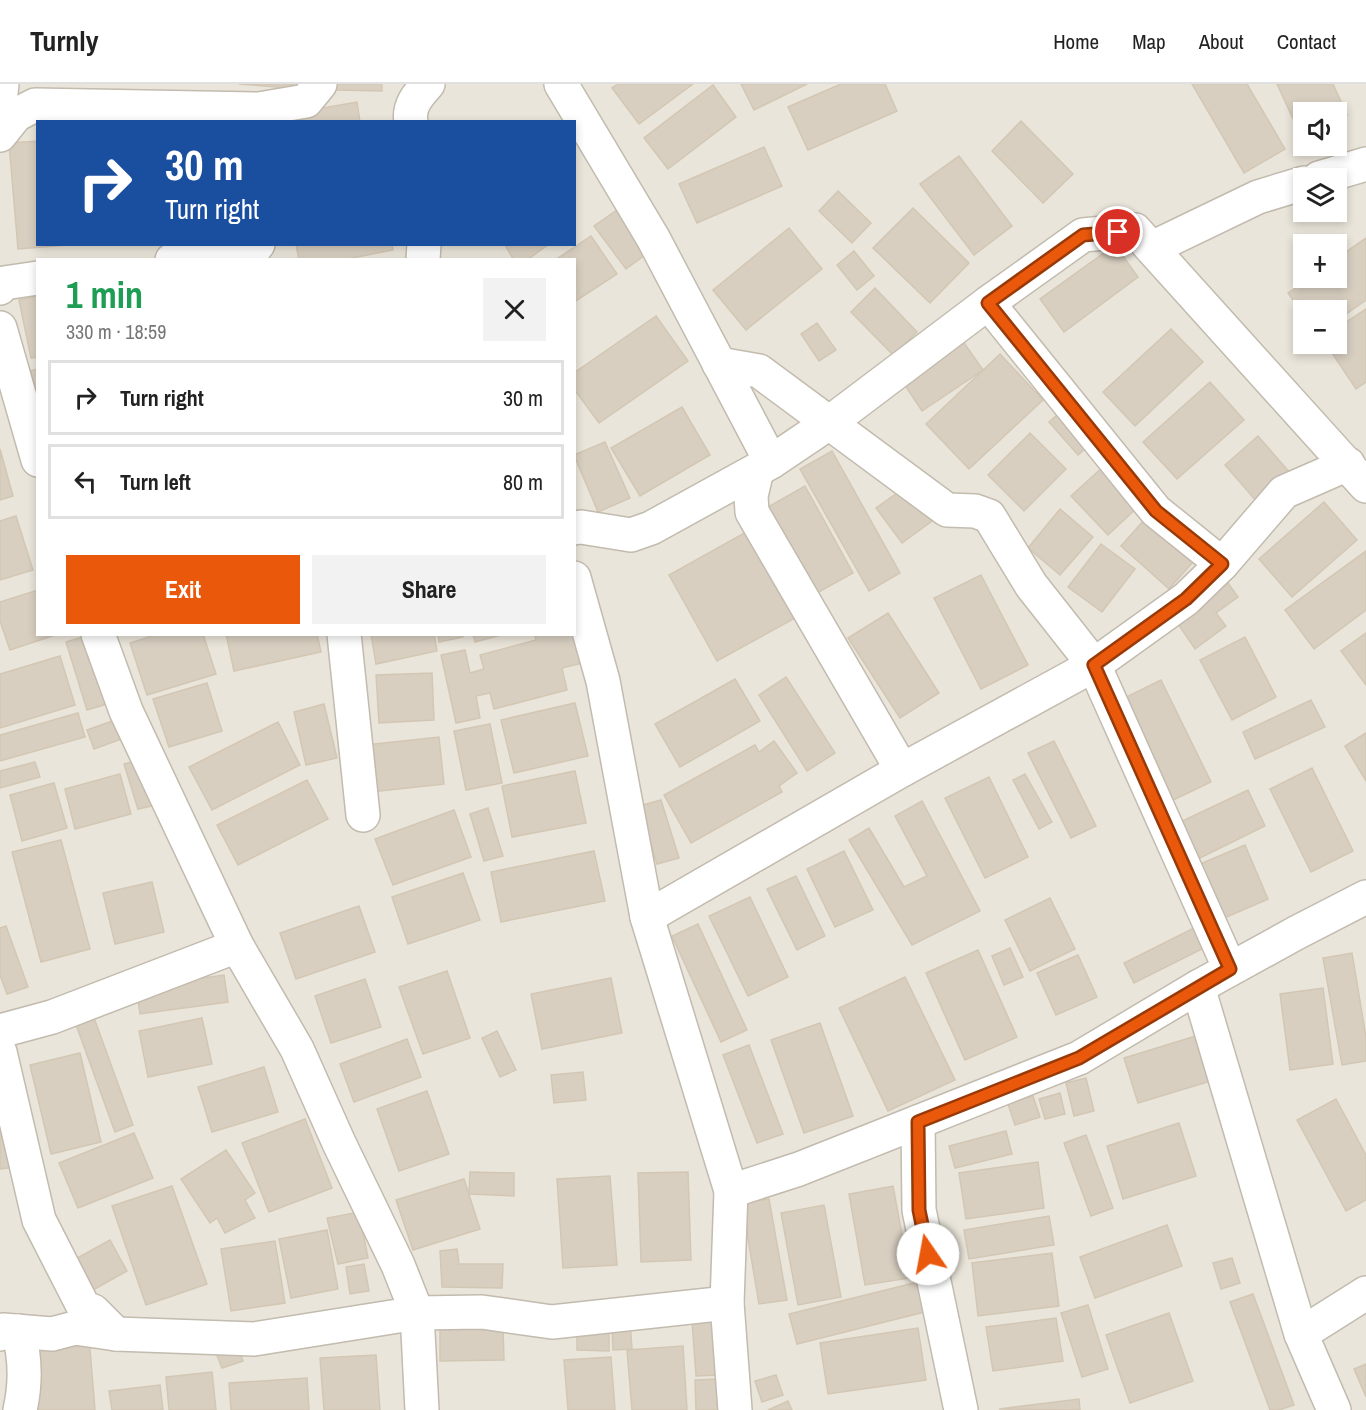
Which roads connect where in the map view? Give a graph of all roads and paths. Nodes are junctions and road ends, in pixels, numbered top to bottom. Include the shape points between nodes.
1 (2, 84) edge
2 (320, 84) edge
3 (428, 84) edge
4 (561, 84) edge
5 (151, 96) edge
6 (0, 101) edge
7 (283, 114) edge
8 (411, 120) edge
9 (0, 135) edge
10 (1366, 164) edge
11 (1347, 170) edge
12 (1293, 186) edge
13 (256, 246) edge
14 (1152, 248) junction
15 (186, 258) edge
16 (36, 279) edge
17 (0, 288) edge
18 (988, 303) junction
19 (0, 328) edge
20 (719, 364) junction
21 (829, 423) junction
22 (36, 452) edge
23 (764, 466) junction
24 (1357, 475) edge
25 (576, 528) edge
26 (1222, 564) junction
27 (576, 585) edge
28 (99, 636) edge
29 (344, 636) edge
30 (1094, 665) junction
31 (903, 770) junction
32 (363, 814) dead end
33 (1366, 897) edge
34 (647, 917) junction
35 (237, 946) junction
36 (1230, 969) junction
37 (1198, 987) junction
38 (0, 1031) edge
39 (0, 1052) edge
40 (918, 1122) junction
41 (731, 1191) junction
42 (1366, 1293) edge
43 (727, 1303) junction
44 (417, 1313) junction
45 (9, 1333) edge
46 (116, 1334) junction
47 (1301, 1334) junction
48 (20, 1410) edge
49 (422, 1410) edge
50 (735, 1410) edge
51 (961, 1410) edge
52 (1334, 1410) edge

1 - 6 street
2 - 7 street via 306,101
3 - 8 street via 409,113
4 - 20 street via 653,238
5 - 7 street
5 - 9 street via 35,105 16,115
10 - 11 street
12 - 14 street via 1258,197
13 - 15 street
14 - 18 street via 1135,230 1083,235
14 - 24 street
16 - 17 street via 4,283
18 - 21 street
18 - 26 street via 1156,511
19 - 22 street
20 - 21 street via 759,371
20 - 23 street
21 - 23 street
21 - 30 street via 947,510 989,516 1031,585
23 - 25 street via 631,535
23 - 31 street via 751,496 752,512
24 - 26 street via 1284,492
26 - 30 street via 1186,599
27 - 34 street via 603,681
28 - 35 street via 126,711
29 - 32 street
30 - 31 street
30 - 36 street
31 - 34 street
33 - 36 street
34 - 41 street
35 - 38 street via 52,1017
35 - 44 street via 297,1049
36 - 37 street
37 - 40 street via 1079,1058
37 - 47 street
39 - 46 street via 39,1220 84,1308 93,1311
40 - 41 street
40 - 51 street via 919,1210
41 - 43 street
42 - 47 street
43 - 44 street via 552,1322 482,1312
43 - 50 street
44 - 46 street via 254,1339
44 - 49 street
45 - 46 street via 52,1334 75,1329
45 - 48 street via 24,1353
47 - 52 street

